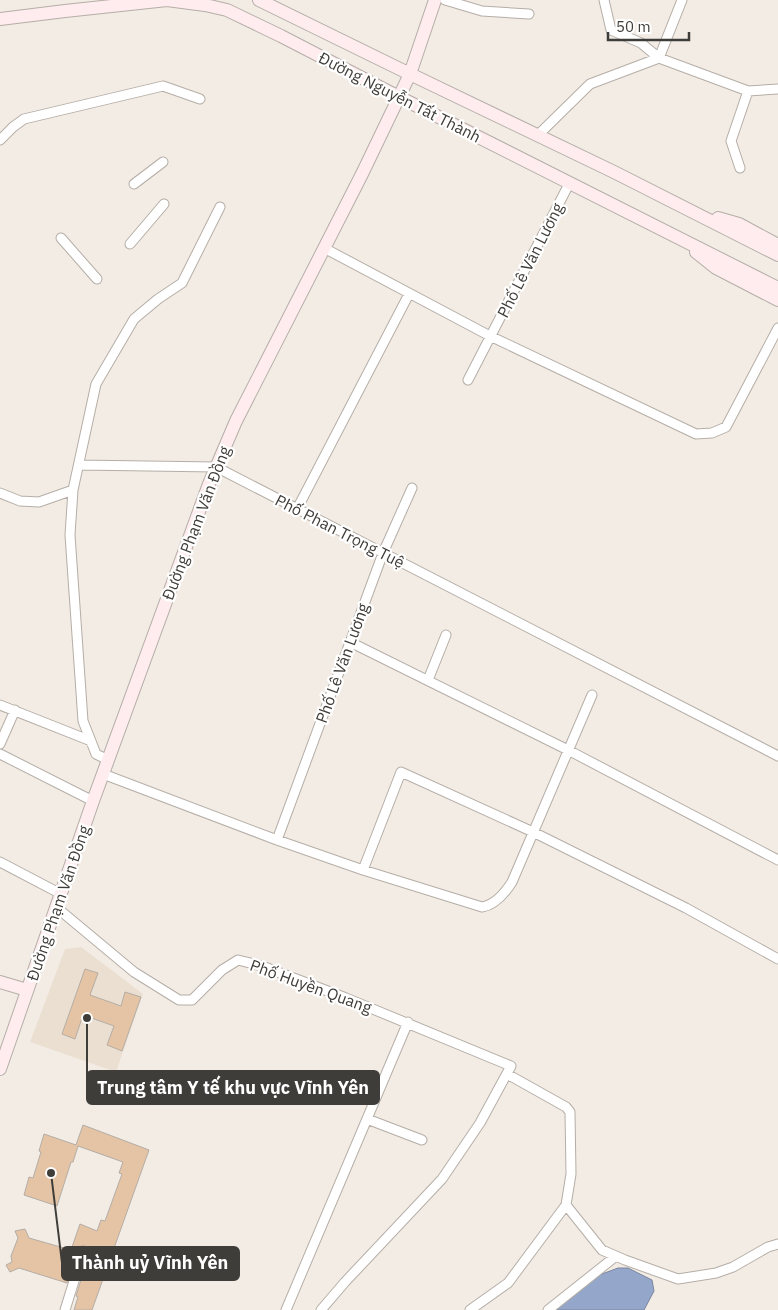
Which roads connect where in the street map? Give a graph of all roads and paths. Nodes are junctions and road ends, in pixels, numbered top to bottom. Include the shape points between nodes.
1 (259, 0) edge
2 (436, 0) edge
3 (445, 0) edge
4 (604, 0) edge
5 (682, 0) edge
6 (529, 14) dead end
7 (292, 16) junction
8 (0, 19) edge
9 (281, 36) junction
10 (660, 58) junction
11 (410, 74) junction
12 (778, 89) edge
13 (748, 91) junction
14 (399, 98) junction
15 (200, 99) dead end
16 (538, 135) junction
17 (1, 137) edge
18 (163, 162) dead end
19 (740, 168) dead end
20 (134, 184) dead end
21 (569, 184) junction
22 (164, 204) dead end
23 (220, 207) dead end
24 (689, 210) junction
25 (676, 236) junction
26 (61, 238) dead end
27 (130, 244) dead end
28 (778, 244) edge
29 (324, 248) junction
30 (778, 255) edge
31 (97, 279) dead end
32 (778, 288) edge
33 (409, 294) junction
34 (778, 300) edge
35 (778, 328) edge
36 (490, 336) junction
37 (468, 380) dead end
38 (79, 465) junction
39 (216, 467) junction
40 (412, 488) dead end
41 (73, 490) junction
42 (0, 493) edge
43 (297, 509) junction
44 (382, 553) junction
45 (446, 635) dead end
46 (350, 642) junction
47 (428, 680) junction
48 (592, 695) dead end
49 (0, 705) edge
50 (15, 710) junction
51 (91, 741) junction
52 (0, 744) edge
53 (568, 750) junction
54 (0, 754) edge
55 (778, 756) edge
56 (108, 760) junction
57 (103, 774) junction
58 (93, 801) junction
59 (533, 832) junction
60 (277, 840) junction
61 (778, 860) edge
62 (0, 862) edge
63 (362, 870) junction
64 (60, 894) junction
65 (56, 908) junction
66 (778, 959) edge
67 (0, 982) edge
68 (27, 990) junction
69 (408, 1022) junction
70 (0, 1069) edge
71 (509, 1070) junction
72 (367, 1119) junction
73 (422, 1140) dead end
74 (566, 1205) junction
75 (778, 1244) edge
76 (83, 1252) dead end
77 (616, 1256) junction
78 (65, 1310) edge
79 (286, 1310) edge
80 (321, 1310) edge
81 (470, 1310) edge
82 (548, 1310) edge

1 - 7 main road, Đường Nguyễn Tất Thành
2 - 11 main road, Đường Phạm Văn Đồng
3 - 6 street via 482,11
4 - 10 street via 611,30 641,43
5 - 10 street
7 - 9 main road
7 - 11 main road, Đường Nguyễn Tất Thành
8 - 9 main road, Đường Nguyễn Tất Thành via 168,0 227,10
9 - 14 main road, Đường Nguyễn Tất Thành
10 - 13 street
10 - 16 street via 590,84
11 - 14 main road, Đường Phạm Văn Đồng
11 - 16 main road, Đường Nguyễn Tất Thành
12 - 13 street
13 - 19 street via 731,141
14 - 21 main road, Đường Nguyễn Tất Thành
14 - 29 main road, Đường Phạm Văn Đồng
15 - 17 street via 163,86 24,119
16 - 24 main road, Đường Nguyễn Tất Thành
18 - 20 street
21 - 25 main road, Đường Nguyễn Tất Thành
21 - 36 street, Phố Lê Văn Lương
22 - 27 street
23 - 38 street via 182,283 134,319 96,384
24 - 28 main road via 739,224
24 - 30 main road, Đường Nguyễn Tất Thành
25 - 32 main road, Đường Nguyễn Tất Thành
25 - 34 main road via 716,268
26 - 31 street
29 - 33 street, Phố Lê Văn Lương
29 - 39 main road, Đường Phạm Văn Đồng
33 - 36 street, Phố Lê Văn Lương
33 - 43 street
35 - 36 street via 726,427 712,433 696,434
36 - 37 street, Phố Lê Văn Lương
38 - 39 street
38 - 41 street
39 - 43 street, Phố Phan Trọng Tuệ
39 - 56 main road, Đường Phạm Văn Đồng
40 - 44 street, Phố Lê Văn Lương
41 - 42 street via 39,502 20,501
41 - 51 street via 70,535 83,721
43 - 44 street, Phố Phan Trọng Tuệ
44 - 46 street, Phố Lê Văn Lương
44 - 55 street, Phố Phan Trọng Tuệ
45 - 47 street
46 - 47 street
46 - 60 street, Phố Lê Văn Lương
47 - 53 street
48 - 53 street
49 - 50 street
50 - 51 street
50 - 52 street
51 - 56 street via 96,754
53 - 59 street
53 - 61 street
54 - 58 street
56 - 57 main road, Đường Phạm Văn Đồng
57 - 58 main road, Đường Phạm Văn Đồng
57 - 60 street
58 - 64 main road, Đường Phạm Văn Đồng
59 - 63 street via 505,893 482,907
59 - 63 street via 401,772
59 - 66 street via 686,908
60 - 63 street
62 - 64 street
64 - 65 main road, Đường Phạm Văn Đồng
65 - 68 main road, Đường Phạm Văn Đồng
65 - 69 street, Phố Huyền Quang via 134,972 179,1000 192,1000 222,970 238,960 270,969
67 - 68 main road
68 - 70 main road, Đường Phạm Văn Đồng
69 - 71 street, Phố Huyền Quang
69 - 72 street
71 - 74 street, Phố Huyền Quang via 570,1112 571,1174
71 - 80 street via 480,1123 442,1179
72 - 73 street
72 - 79 street
74 - 77 street via 602,1250
74 - 81 street via 508,1283
75 - 77 street via 716,1273 678,1279
76 - 78 street
77 - 82 street

